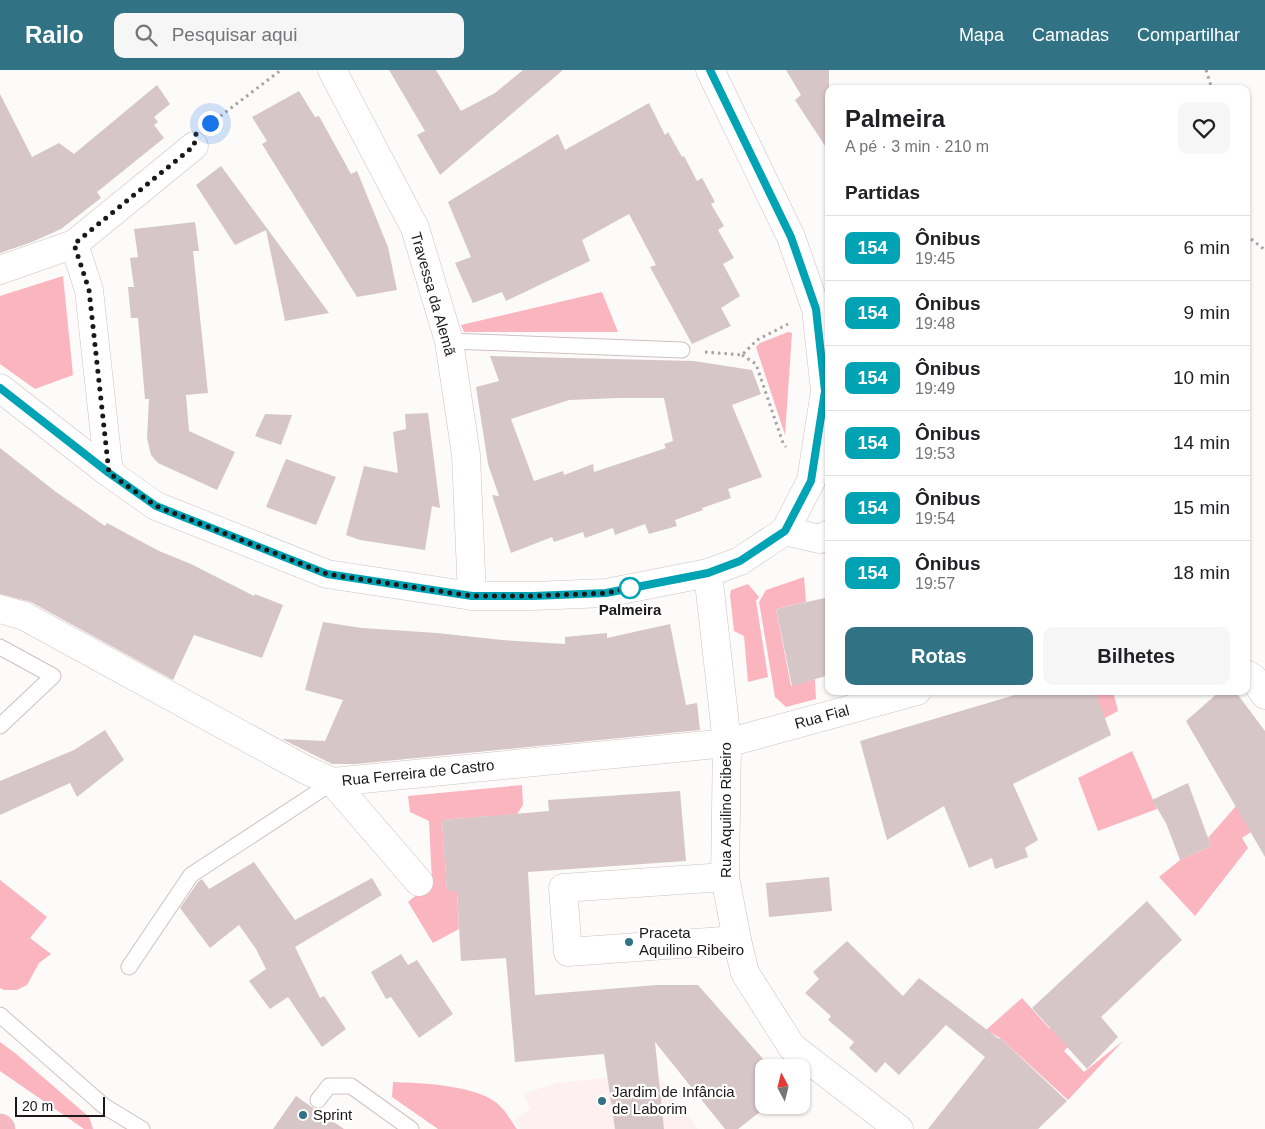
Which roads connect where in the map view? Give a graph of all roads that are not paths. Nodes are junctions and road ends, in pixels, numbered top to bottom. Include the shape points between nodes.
1 (332, 70) edge
2 (710, 70) edge
3 (194, 146) road end
4 (74, 244) junction
5 (0, 270) edge
6 (449, 341) junction
7 (682, 350) road end
8 (0, 388) edge
9 (109, 473) junction
10 (785, 531) junction
11 (825, 536) edge
12 (708, 573) junction
13 (472, 596) junction
14 (0, 609) edge
15 (0, 647) edge
16 (1250, 676) edge
17 (902, 695) edge
18 (1265, 695) edge
19 (0, 726) edge
20 (727, 743) junction
21 (333, 782) junction
22 (725, 877) junction
23 (419, 882) dead end
24 (736, 940) junction
25 (129, 967) dead end
26 (0, 1015) edge
27 (318, 1100) dead end
28 (142, 1129) edge
29 (412, 1129) edge
30 (899, 1129) edge

1 - 6 street, Travessa da Alemã via 415,228
2 - 10 street via 791,237 816,309 825,391 811,481
3 - 4 street
4 - 5 street
4 - 9 street via 89,290
6 - 7 lane
6 - 13 street, Travessa da Alemã via 466,455
8 - 9 street
9 - 13 street via 156,506 327,574
10 - 11 street via 820,539
10 - 12 street via 740,561
12 - 13 street via 606,593
12 - 20 street, Rua Aquilino Ribeiro
14 - 21 street, Rua Ferreira de Castro via 24,616
15 - 19 lane via 53,676
16 - 18 street
17 - 20 street, Rua Fial
20 - 21 street, Rua Ferreira de Castro
20 - 22 street, Rua Aquilino Ribeiro
21 - 23 street
21 - 25 lane via 191,875
22 - 24 street, Rua Aquilino Ribeiro
22 - 24 street via 563,888 568,952
24 - 30 street, Rua Aquilino Ribeiro via 745,973 792,1047
26 - 28 lane via 104,1106
27 - 29 lane via 329,1086 351,1086

